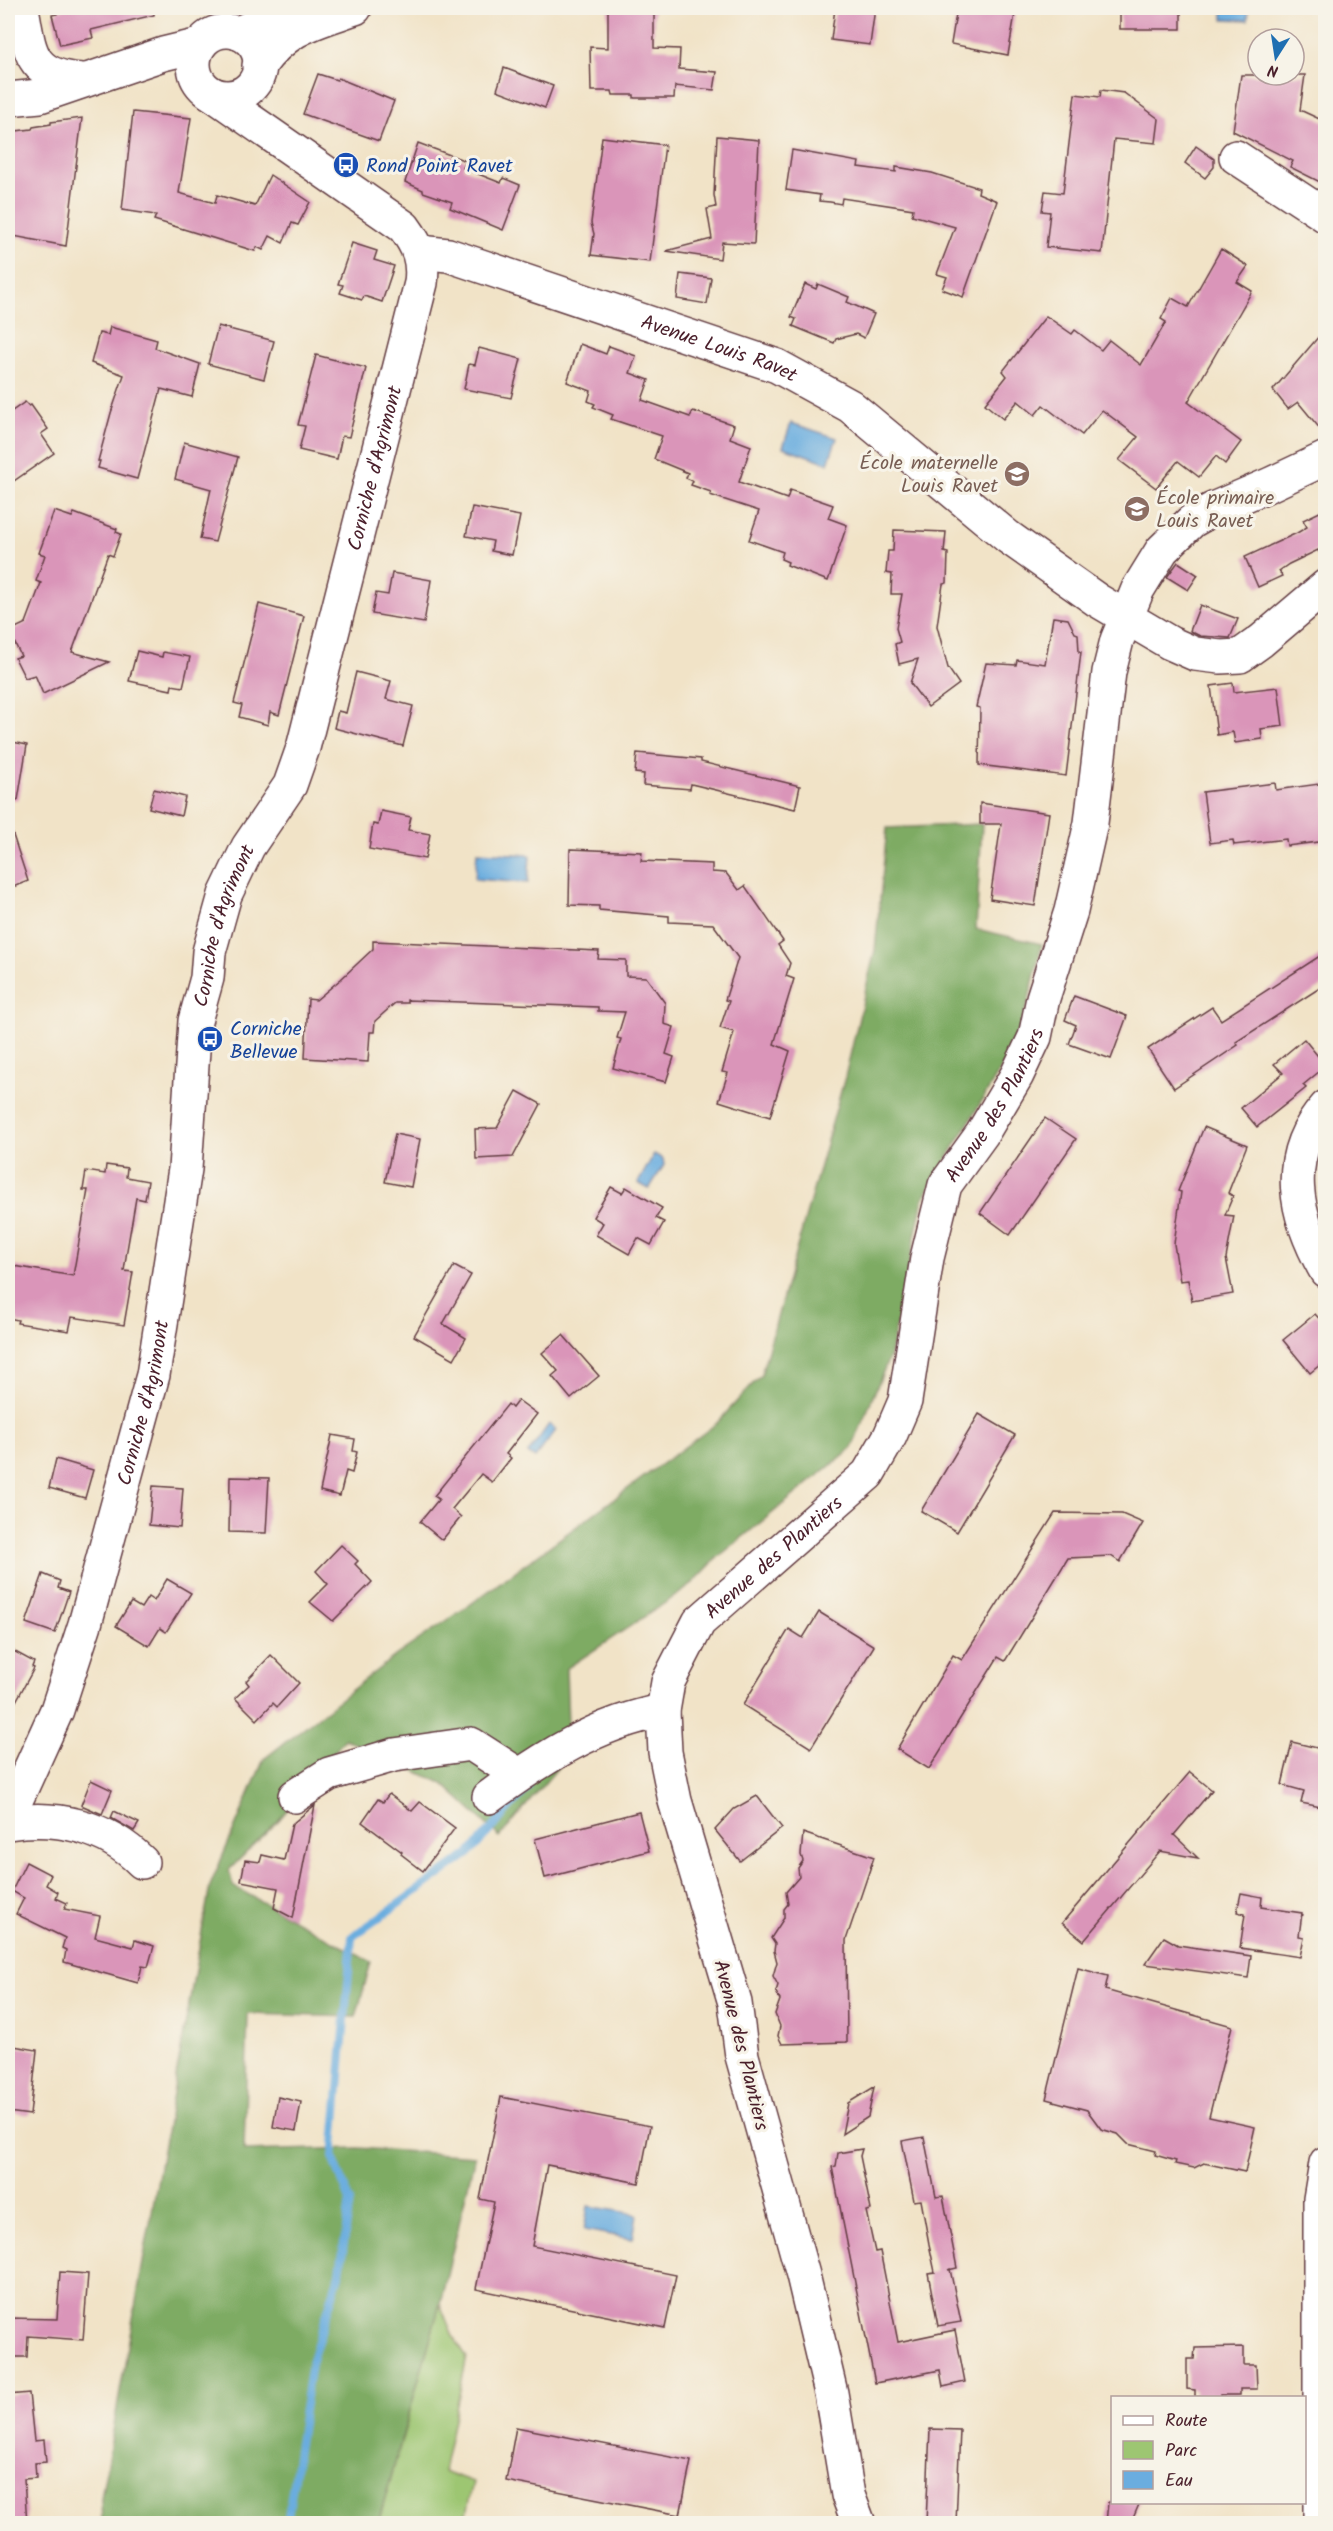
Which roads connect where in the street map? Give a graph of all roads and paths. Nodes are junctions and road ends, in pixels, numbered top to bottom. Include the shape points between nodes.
1 (21, 8) edge
2 (297, 8) edge
3 (355, 8) edge
4 (254, 20) edge
5 (8, 36) edge
6 (200, 45) junction
7 (114, 72) junction
8 (256, 75) junction
9 (82, 80) junction
10 (205, 87) junction
11 (8, 99) edge
12 (283, 144) junction
13 (1236, 157) dead end
14 (1326, 216) edge
15 (420, 252) junction
16 (1326, 458) edge
17 (1326, 586) edge
18 (1126, 617) junction
19 (1326, 1107) edge
20 (1326, 1271) edge
21 (663, 1711) junction
22 (519, 1775) junction
23 (295, 1796) dead end
24 (489, 1797) dead end
25 (8, 1818) edge
26 (8, 1823) edge
27 (142, 1862) dead end
28 (1326, 2163) edge
29 (859, 2523) edge
30 (1320, 2523) edge

1 - 5 street
1 - 9 street via 36,62 59,78
2 - 4 street
3 - 8 street via 295,30 280,41
4 - 6 street via 217,33
4 - 8 street
6 - 7 street
6 - 10 street via 194,69
7 - 9 street
7 - 10 street via 183,75
8 - 10 street via 244,92 234,96 222,96
8 - 12 street via 265,114
9 - 11 street via 40,96
10 - 12 street
12 - 15 street via 404,228
13 - 14 street
15 - 18 street, Avenue Louis Ravet via 448,255 777,366 849,406 1008,537
15 - 25 street, Corniche d'Agrimont via 423,267 419,293 303,748 290,785 248,847 225,895 209,952 207,978 195,1021 185,1169 153,1375 85,1624 57,1710
16 - 18 street, Avenue des Plantiers via 1192,520 1162,550
17 - 18 street, Avenue Louis Ravet via 1240,656 1195,654
18 - 21 street, Avenue des Plantiers via 1109,672 1091,823 1035,1037 982,1134 945,1185 927,1258 905,1401 894,1428 868,1474 699,1622 668,1682
19 - 20 street via 1312,1122 1303,1142 1297,1184 1307,1236
21 - 22 street via 617,1723 540,1760
21 - 29 street, Avenue des Plantiers via 665,1752 675,1801 735,2003 742,2056 803,2275 831,2393 848,2495
22 - 23 street via 471,1744 394,1755 329,1774
22 - 24 street
26 - 27 street via 63,1821 92,1829
28 - 30 street via 1320,2199

